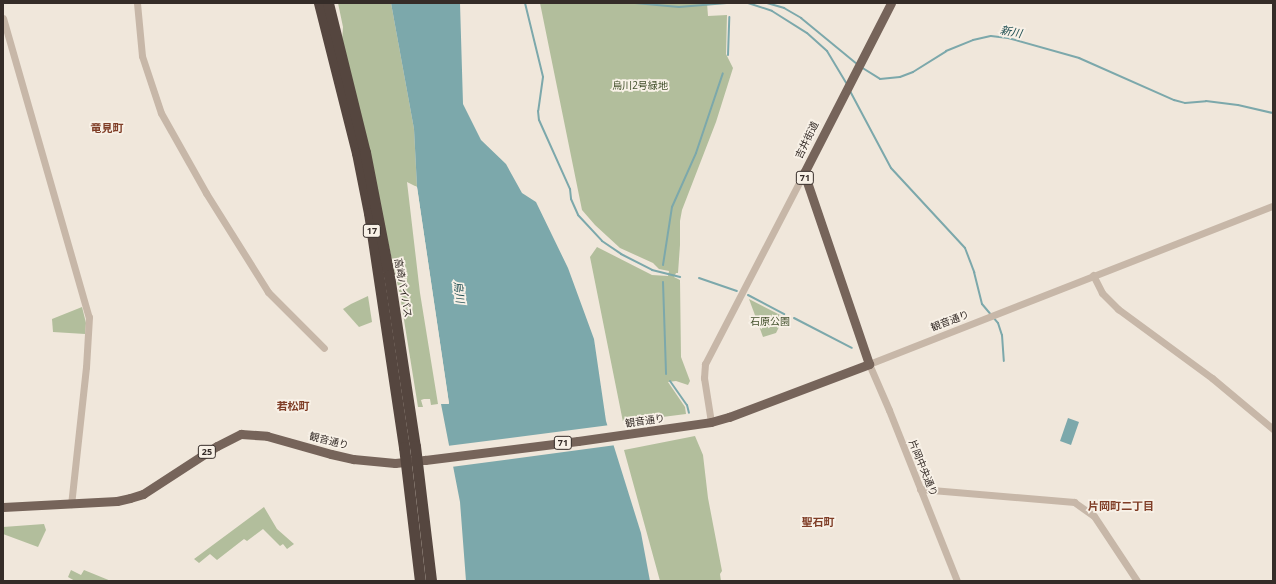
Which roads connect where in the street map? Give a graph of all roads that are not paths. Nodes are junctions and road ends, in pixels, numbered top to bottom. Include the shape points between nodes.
1 (137, 3) edge
2 (319, 3) edge
3 (328, 3) edge
4 (891, 3) edge
5 (3, 18) edge
6 (804, 173) junction
7 (1273, 206) edge
8 (364, 230) dead end
9 (1093, 275) junction
10 (389, 344) junction
11 (324, 348) dead end
12 (869, 364) junction
13 (711, 422) junction
14 (1273, 429) edge
15 (416, 461) junction
16 (920, 489) junction
17 (71, 504) junction
18 (3, 507) edge
19 (420, 581) edge
20 (431, 581) edge
21 (957, 581) edge
22 (1137, 581) edge

1 - 11 street via 142,56 160,113 268,292
2 - 10 highway, 高崎バイパス / 17 via 357,153
3 - 15 highway, 高崎バイパス / 17 via 348,78 378,212
4 - 6 main road, 吉井街道 / 71
5 - 17 street via 89,317
6 - 12 main road, 吉井街道 / 71
6 - 13 street via 704,364 703,374
7 - 9 street, 観音通り
8 - 10 highway via 368,240 379,318
9 - 12 street, 観音通り
9 - 14 street via 1102,293 1118,309 1212,378
10 - 15 highway, 高崎バイパス / 17
12 - 13 main road, 観音通り / 71
12 - 16 street, 片岡中央通り
13 - 15 main road, 観音通り / 71
15 - 17 main road, 観音通り / 25 via 395,463 353,459 267,436 241,434 217,446 142,494 117,501
15 - 19 highway, 高崎バイパス / 17
15 - 20 highway, 高崎バイパス / 17
16 - 21 street, 片岡中央通り
16 - 22 street via 1074,502 1094,516
17 - 18 main road, 観音通り / 25

